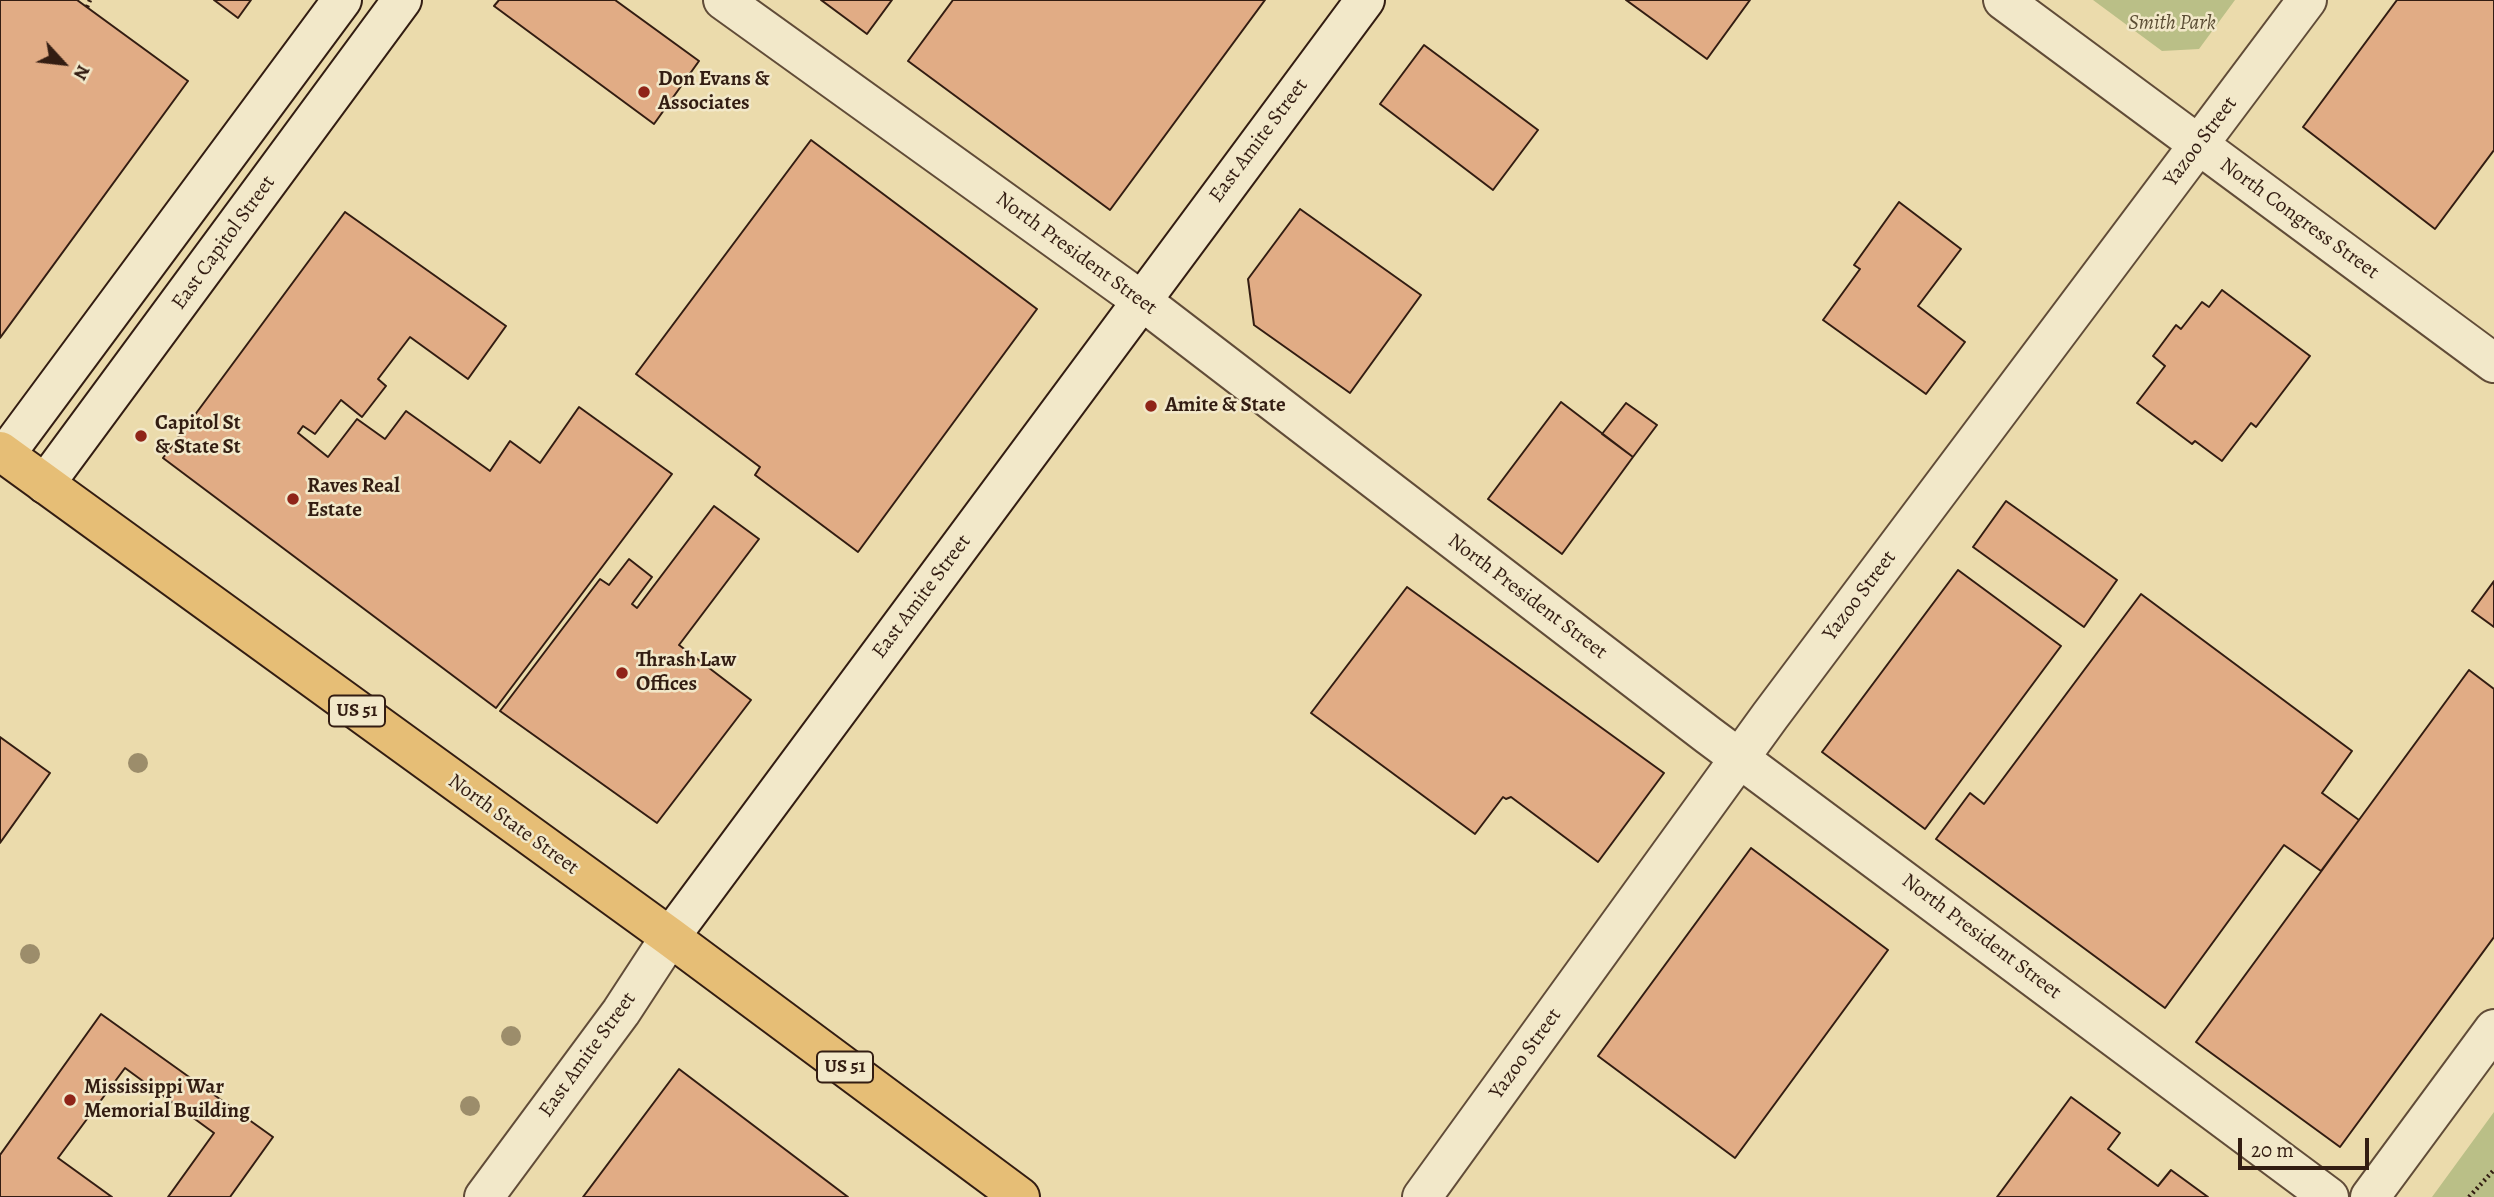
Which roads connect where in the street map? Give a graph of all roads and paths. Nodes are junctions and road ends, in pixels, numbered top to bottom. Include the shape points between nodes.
1 (90, 0) edge
2 (342, 0) edge
3 (402, 0) edge
4 (723, 0) edge
5 (1365, 0) edge
6 (2003, 0) edge
7 (2307, 0) edge
8 (87, 7) dead end
9 (2199, 145) junction
10 (1142, 301) junction
11 (2494, 363) edge
12 (3, 453) edge
13 (45, 484) junction
14 (1740, 758) junction
15 (670, 937) junction
16 (2494, 1029) edge
17 (2494, 1170) edge
18 (484, 1197) edge
19 (1020, 1197) edge
20 (1422, 1197) edge
21 (2329, 1197) edge
22 (2370, 1197) edge
23 (2469, 1197) edge

1 - 8 path
2 - 12 street
3 - 13 street, East Capitol Street
4 - 10 street, North President Street
5 - 10 street, East Amite Street
6 - 9 street, North Congress Street
7 - 9 street, Yazoo Street
9 - 11 street, North Congress Street
9 - 14 street, Yazoo Street
10 - 14 street, North President Street
10 - 15 street, East Amite Street
12 - 13 main road, North State Street / US 51
13 - 15 main road, North State Street / US 51
14 - 20 street, Yazoo Street
14 - 21 street, North President Street
15 - 18 street, East Amite Street via 621,1012
15 - 19 main road, North State Street / US 51
16 - 22 street
17 - 23 path

